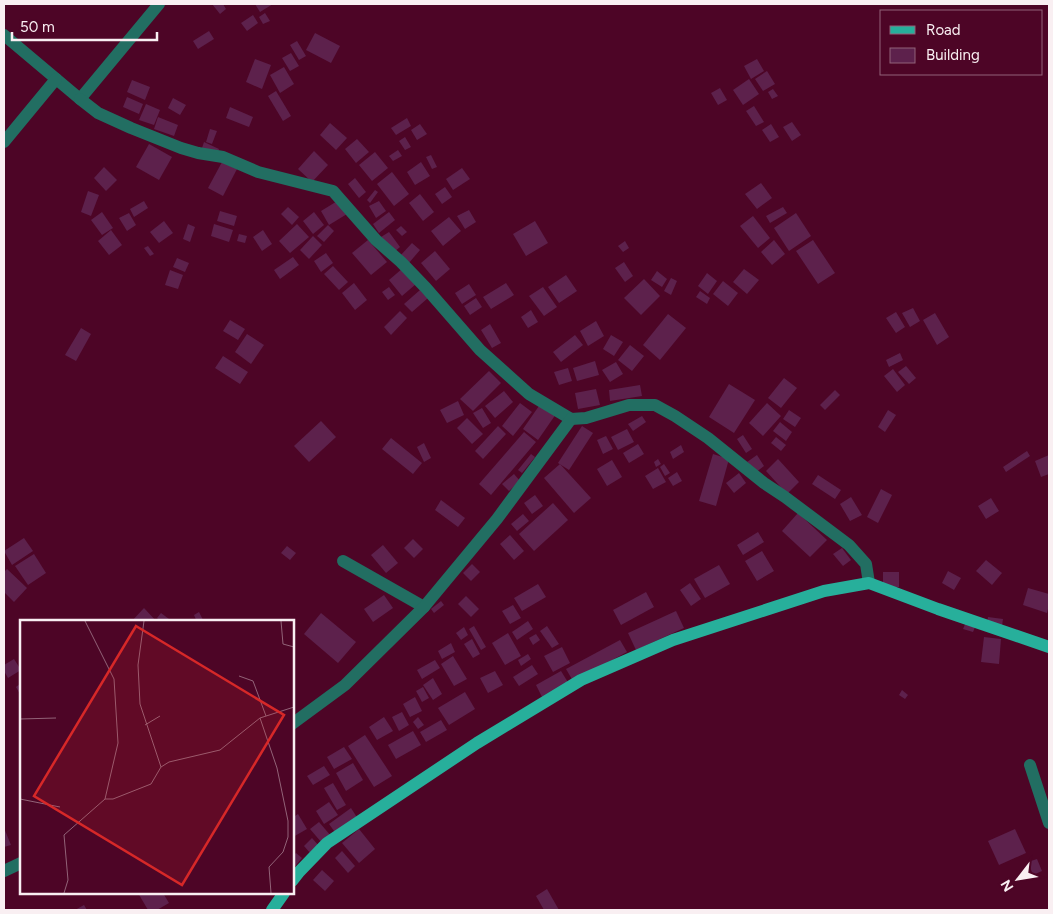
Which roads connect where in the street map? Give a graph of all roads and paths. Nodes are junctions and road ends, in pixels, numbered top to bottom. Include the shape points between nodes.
1 (159, 4) edge
2 (4, 35) edge
3 (56, 79) junction
4 (80, 99) junction
5 (4, 142) edge
6 (571, 419) junction
7 (343, 561) dead end
8 (869, 583) junction
9 (424, 607) junction
10 (1049, 647) edge
11 (294, 723) edge
12 (1030, 765) dead end
13 (1049, 823) edge
14 (20, 863) edge
15 (4, 871) edge
16 (294, 878) edge
17 (283, 894) edge
18 (272, 910) edge

1 - 4 street
2 - 3 street
3 - 4 street
3 - 5 street
4 - 6 street via 98,113 181,148 333,191 480,350 529,394
6 - 8 street via 586,418 629,405 654,406 675,416 849,545 866,564
6 - 9 street via 496,519
7 - 9 street
8 - 10 main road
8 - 16 main road via 824,591 674,640 581,680 477,743 327,843
9 - 11 street via 345,685
12 - 13 street
14 - 15 street
17 - 18 main road

